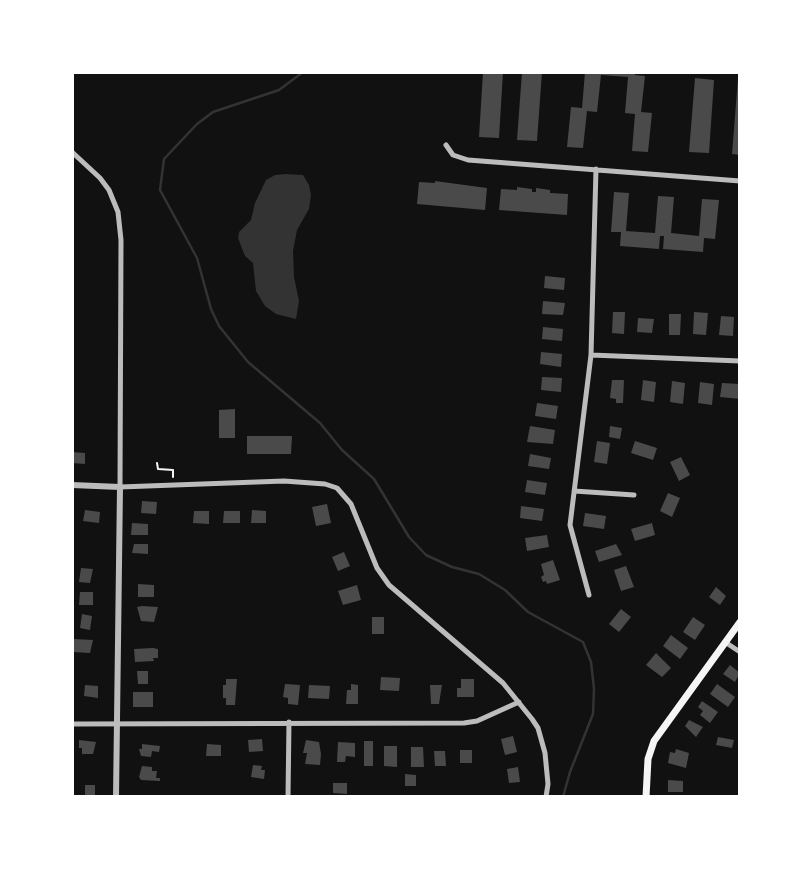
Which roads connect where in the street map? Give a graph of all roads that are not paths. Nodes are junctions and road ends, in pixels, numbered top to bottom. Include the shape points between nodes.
1 (446, 145) dead end
2 (72, 152) edge
3 (596, 169) junction
4 (740, 181) edge
5 (591, 355) junction
6 (740, 361) edge
7 (72, 485) edge
8 (120, 486) junction
9 (574, 491) junction
10 (634, 495) dead end
11 (589, 595) dead end
12 (740, 622) edge
13 (726, 642) junction
14 (740, 652) edge
15 (519, 702) junction
16 (289, 722) junction
17 (72, 724) edge
18 (117, 724) junction
19 (116, 797) edge
20 (288, 797) edge
21 (546, 797) edge
22 (646, 797) edge

1 - 3 street via 453,155 468,160
2 - 8 street via 100,178 118,212
3 - 4 street
3 - 5 street
5 - 6 street
5 - 9 street
7 - 8 street
8 - 15 street via 284,481 337,488 351,504 377,568 389,585
8 - 18 street
9 - 10 street
9 - 11 street via 570,525
12 - 13 main road
13 - 14 street
13 - 22 main road via 654,741
15 - 16 street via 464,723
15 - 21 street via 538,728 547,768
16 - 18 street
16 - 20 street
17 - 18 street
18 - 19 street

